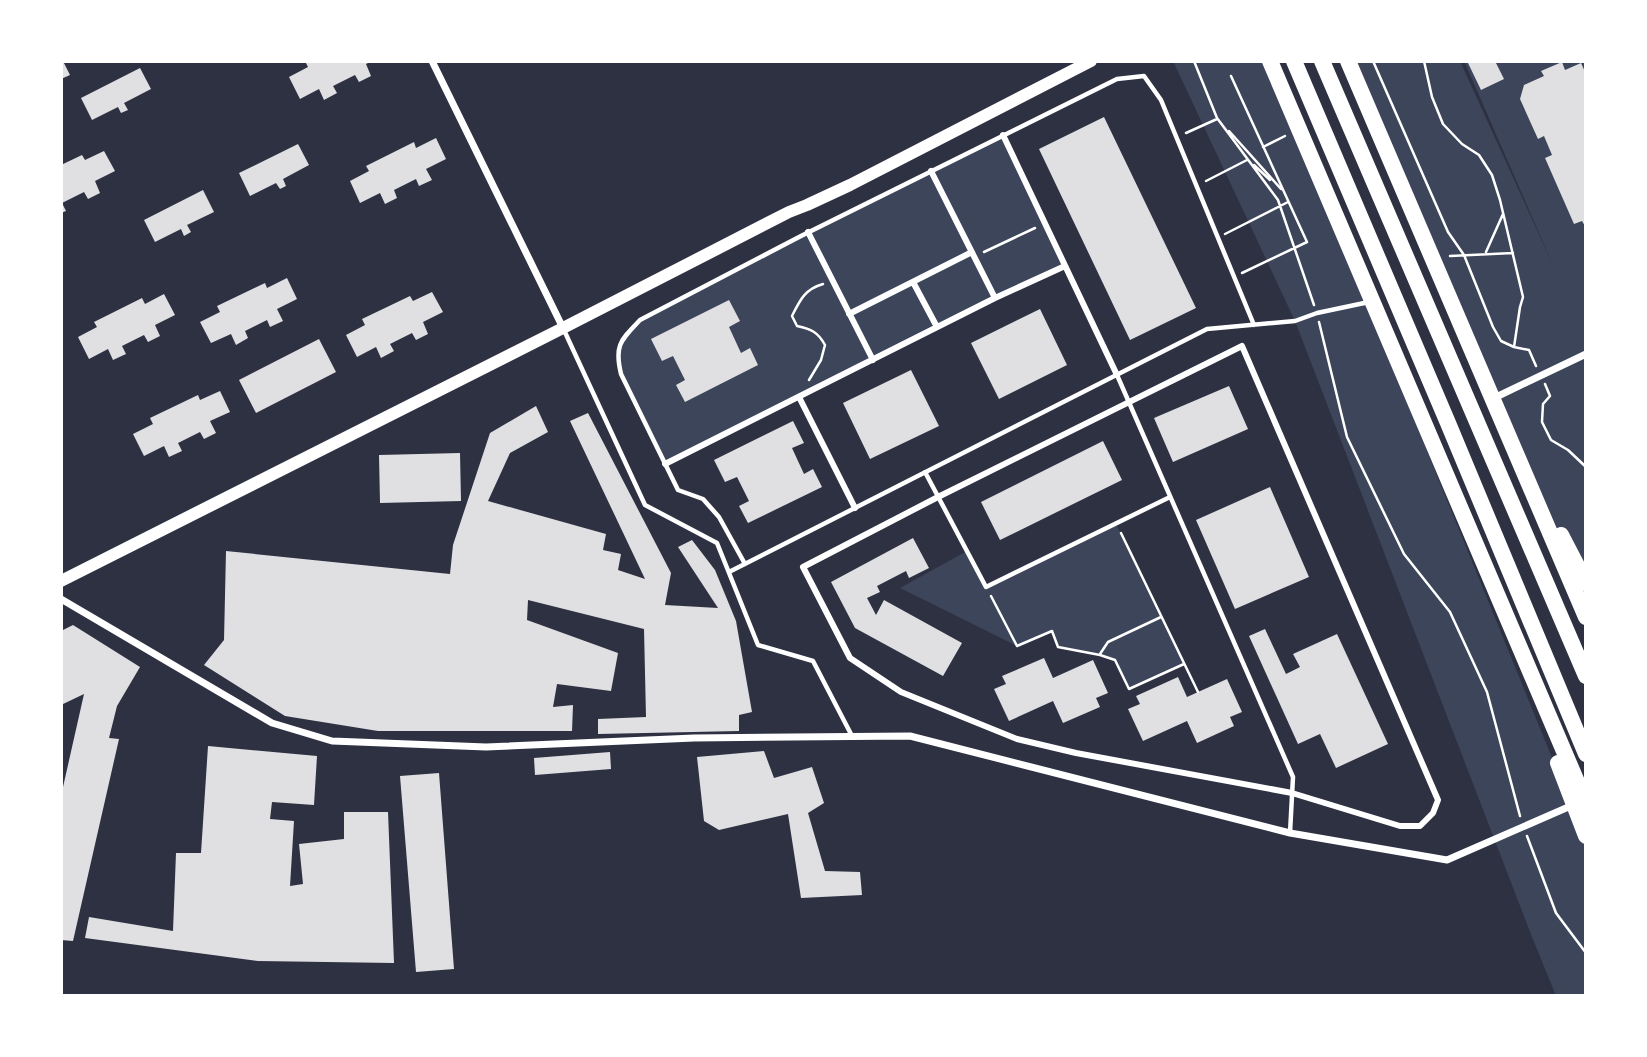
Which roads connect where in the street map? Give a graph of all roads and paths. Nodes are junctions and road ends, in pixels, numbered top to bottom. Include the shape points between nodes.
1 (432, 61) edge
2 (1091, 61) edge
3 (1194, 61) edge
4 (1261, 61) edge
5 (1270, 61) edge
6 (1294, 61) edge
7 (1322, 61) edge
8 (1329, 61) edge
9 (1348, 61) edge
10 (1373, 61) edge
11 (1424, 61) edge
12 (1231, 76) dead end
13 (1344, 113) junction
14 (1217, 118) junction
15 (1003, 135) junction
16 (1176, 138) junction
17 (1248, 159) junction
18 (931, 171) junction
19 (1196, 186) junction
20 (1283, 191) junction
21 (1288, 202) junction
22 (1280, 206) junction
23 (1503, 214) junction
24 (1045, 223) junction
25 (808, 232) junction
26 (1218, 238) junction
27 (1295, 248) junction
28 (1513, 253) junction
29 (1485, 254) junction
30 (973, 255) junction
31 (1464, 255) junction
32 (1431, 256) junction
33 (1065, 265) junction
34 (1234, 277) junction
35 (833, 282) junction
36 (913, 282) junction
37 (995, 298) junction
38 (1373, 301) junction
39 (1317, 313) junction
40 (849, 314) junction
41 (1254, 325) junction
42 (937, 327) junction
43 (563, 328) junction
44 (1514, 347) junction
45 (1586, 354) edge
46 (873, 360) junction
47 (1117, 375) junction
48 (1541, 376) junction
49 (799, 397) junction
50 (1492, 400) junction
51 (1128, 401) junction
52 (1448, 422) junction
53 (1505, 429) junction
54 (665, 464) junction
55 (1586, 467) edge
56 (925, 472) junction
57 (938, 497) junction
58 (1170, 498) junction
59 (855, 508) junction
60 (1116, 524) junction
61 (745, 564) junction
62 (729, 572) junction
63 (61, 581) edge
64 (1586, 583) edge
65 (986, 587) junction
66 (61, 599) edge
67 (1161, 617) junction
68 (1586, 617) edge
69 (1100, 655) junction
70 (1184, 664) junction
71 (1586, 676) edge
72 (1198, 692) dead end
73 (852, 736) junction
74 (1586, 754) edge
75 (1292, 793) junction
76 (1579, 804) edge
77 (1523, 826) junction
78 (1290, 833) junction
79 (1586, 836) edge
80 (1586, 954) edge

1 - 43 street
2 - 43 street
3 - 14 path
4 - 52 highway via 1361,291 1403,343
5 - 38 highway
6 - 52 highway
7 - 13 highway
8 - 13 highway
9 - 32 highway
10 - 31 path via 1448,232
11 - 23 path via 1443,124 1479,155 1492,175
12 - 20 path
13 - 71 highway
14 - 16 path
14 - 17 path
14 - 20 path
15 - 16 lane via 1117,79 1144,76
15 - 18 lane
15 - 24 street
16 - 19 lane
17 - 19 path
17 - 20 path
17 - 22 path
18 - 25 lane
18 - 30 street
19 - 26 lane
20 - 21 path
21 - 22 path
21 - 27 path via 1307,242
22 - 26 path
22 - 27 path
23 - 28 path
23 - 29 path
24 - 30 path
24 - 33 street
25 - 35 street
25 - 54 lane via 640,320 621,340 617,358 621,374
26 - 34 lane
27 - 34 path
27 - 39 path
28 - 29 path
28 - 44 path via 1523,297
29 - 31 path
30 - 36 street
30 - 37 street
31 - 32 path
31 - 44 path via 1493,327 1502,341
32 - 50 highway
33 - 37 street
33 - 47 street
34 - 41 lane
35 - 40 street
35 - 49 path via 803,294 792,316 797,326 819,334 825,345
36 - 40 street
36 - 42 street
37 - 42 street
38 - 39 lane
38 - 76 highway via 1502,605
39 - 41 lane via 1295,321
39 - 77 path via 1347,437 1404,554 1450,612 1487,692
40 - 46 street
41 - 47 lane via 1207,329
42 - 46 street
43 - 62 lane via 645,505 718,544
43 - 63 street
44 - 48 path via 1529,350
45 - 48 street
46 - 49 street
47 - 51 lane
47 - 56 lane
48 - 50 street
48 - 55 path via 1550,396 1543,404 1542,422 1551,440
49 - 54 street
49 - 59 street
50 - 53 highway
51 - 57 street
51 - 58 lane
51 - 75 street via 1242,346 1438,800 1420,826 1400,826
52 - 74 highway
53 - 64 highway
53 - 68 highway
54 - 61 lane via 678,491 703,499 719,517
56 - 57 lane
56 - 59 lane
57 - 65 lane
57 - 75 street via 803,567 850,659 901,692 1017,739
58 - 60 lane
58 - 75 lane via 1293,777
59 - 61 lane
60 - 65 lane
60 - 67 path
61 - 62 lane
62 - 73 lane via 758,645 813,662
65 - 69 path via 1017,646 1052,631 1058,647
66 - 73 street via 272,723 332,741 486,747 694,737
67 - 69 path via 1108,642
67 - 70 path
69 - 70 path via 1115,660 1129,689
70 - 72 path
73 - 78 street via 910,736
75 - 78 lane
76 - 77 street
76 - 79 highway
77 - 78 street via 1447,860
77 - 80 path via 1556,913

